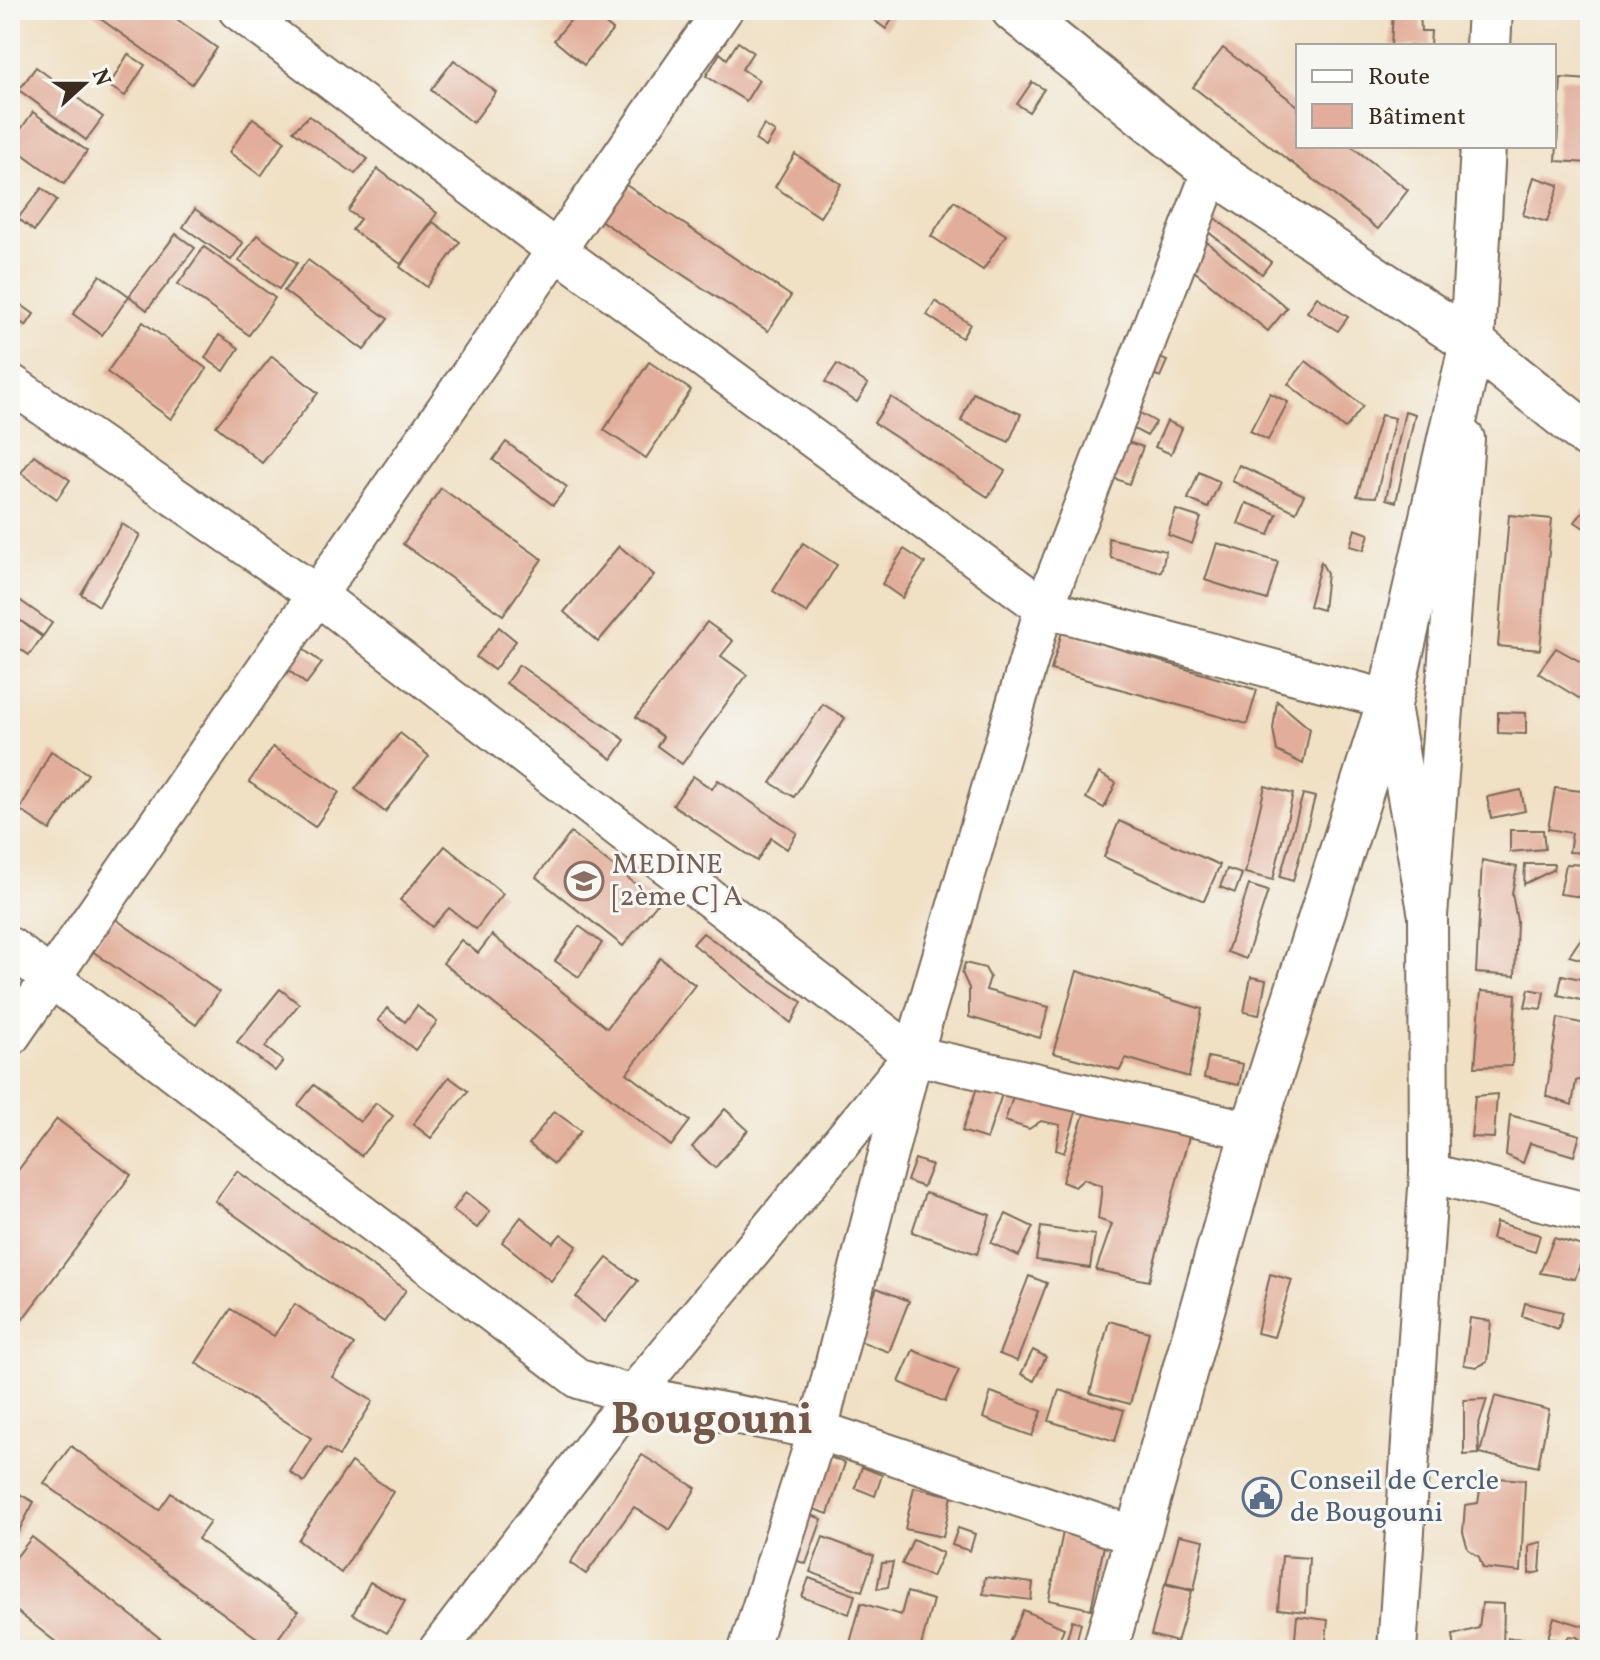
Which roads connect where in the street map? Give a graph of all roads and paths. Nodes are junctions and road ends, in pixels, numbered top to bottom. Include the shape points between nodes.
1 (238, 10) edge
2 (723, 10) edge
3 (1014, 10) edge
4 (1490, 10) edge
5 (1488, 44) edge
6 (1483, 148) edge
7 (1212, 170) junction
8 (556, 250) junction
9 (1472, 343) junction
10 (10, 383) edge
11 (1590, 437) edge
12 (317, 595) junction
13 (1044, 608) junction
14 (1390, 700) junction
15 (1428, 916) junction
16 (10, 947) edge
17 (52, 978) junction
18 (10, 1037) edge
19 (913, 1055) junction
20 (1253, 1131) junction
21 (1429, 1173) junction
22 (1590, 1213) edge
23 (633, 1395) junction
24 (818, 1430) junction
25 (1138, 1537) junction
26 (438, 1650) edge
27 (748, 1650) edge
28 (1105, 1650) edge
29 (1397, 1650) edge

1 - 8 street
2 - 8 street
3 - 7 street
4 - 5 street
6 - 9 street
7 - 9 street
7 - 13 street
8 - 12 street
8 - 13 street
9 - 11 street
9 - 14 street
9 - 15 street
10 - 12 street
12 - 17 street
12 - 19 street
13 - 14 street
13 - 19 street
14 - 15 street
14 - 20 street
15 - 21 street
16 - 17 street
17 - 18 street
17 - 23 street via 579,1379
19 - 20 street
19 - 23 street
19 - 24 street
20 - 25 street
21 - 22 street
21 - 29 street
23 - 24 street
23 - 26 street
24 - 25 street
24 - 27 street
25 - 28 street

